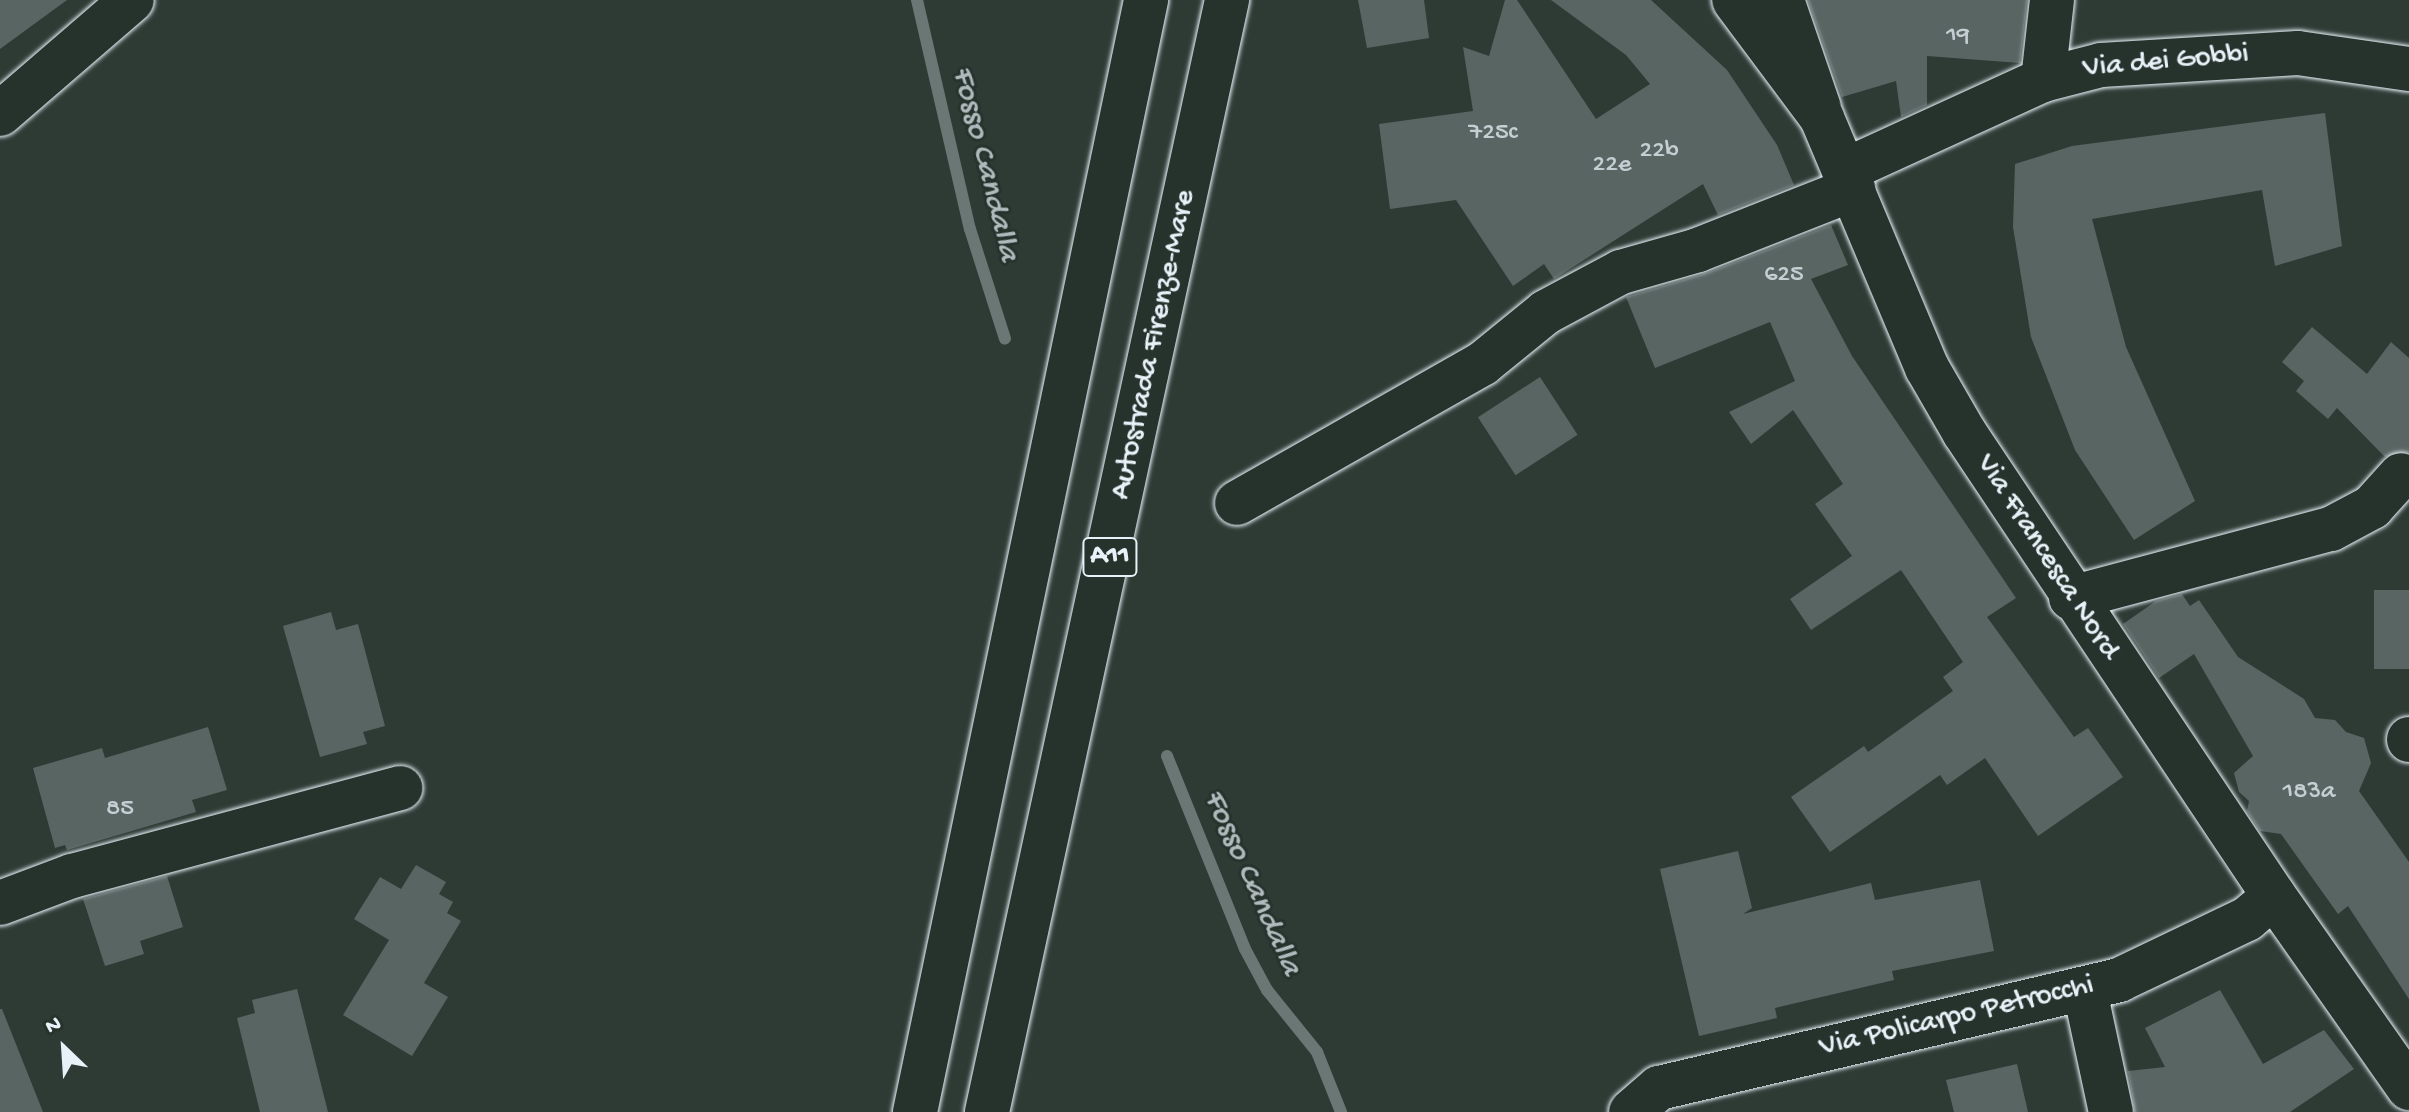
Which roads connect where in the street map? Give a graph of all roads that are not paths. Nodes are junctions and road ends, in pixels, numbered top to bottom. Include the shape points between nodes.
1 (132, 0) edge
2 (1146, 0) edge
3 (1227, 0) edge
4 (1734, 0) edge
5 (1782, 0) edge
6 (2052, 0) edge
7 (2409, 69) edge
8 (2043, 80) junction
9 (0, 114) edge
10 (1822, 118) junction
11 (1849, 180) junction
12 (2401, 475) dead end
13 (1237, 503) dead end
14 (2071, 598) junction
15 (400, 788) dead end
16 (2274, 896) junction
17 (0, 903) edge
18 (2085, 991) junction
19 (2409, 1088) edge
20 (915, 1112) edge
21 (987, 1112) edge
22 (1631, 1112) edge
23 (2111, 1112) edge

1 - 9 main road
2 - 20 main road
3 - 21 main road, Autostrada Firenze-Mare / A11
4 - 10 main road, Via Francesca Nord
5 - 10 main road
6 - 8 main road
7 - 8 main road, Via dei Gobbi via 2270,53 2101,65
8 - 11 main road, Via dei Gobbi
10 - 11 main road, Via Francesca Nord
11 - 13 main road, Via dei Gobbi via 1698,250 1621,272 1546,312 1482,364
11 - 14 main road, Via Francesca Nord via 1927,368
12 - 14 main road via 2372,507 2331,529
14 - 16 main road, Via Francesca Nord
15 - 17 main road via 72,876
16 - 18 main road, Via Policarpo Petrocchi via 2247,919 2150,967
16 - 19 main road, Via Francesca Nord
18 - 22 main road, Via Policarpo Petrocchi via 1659,1088
18 - 23 main road

